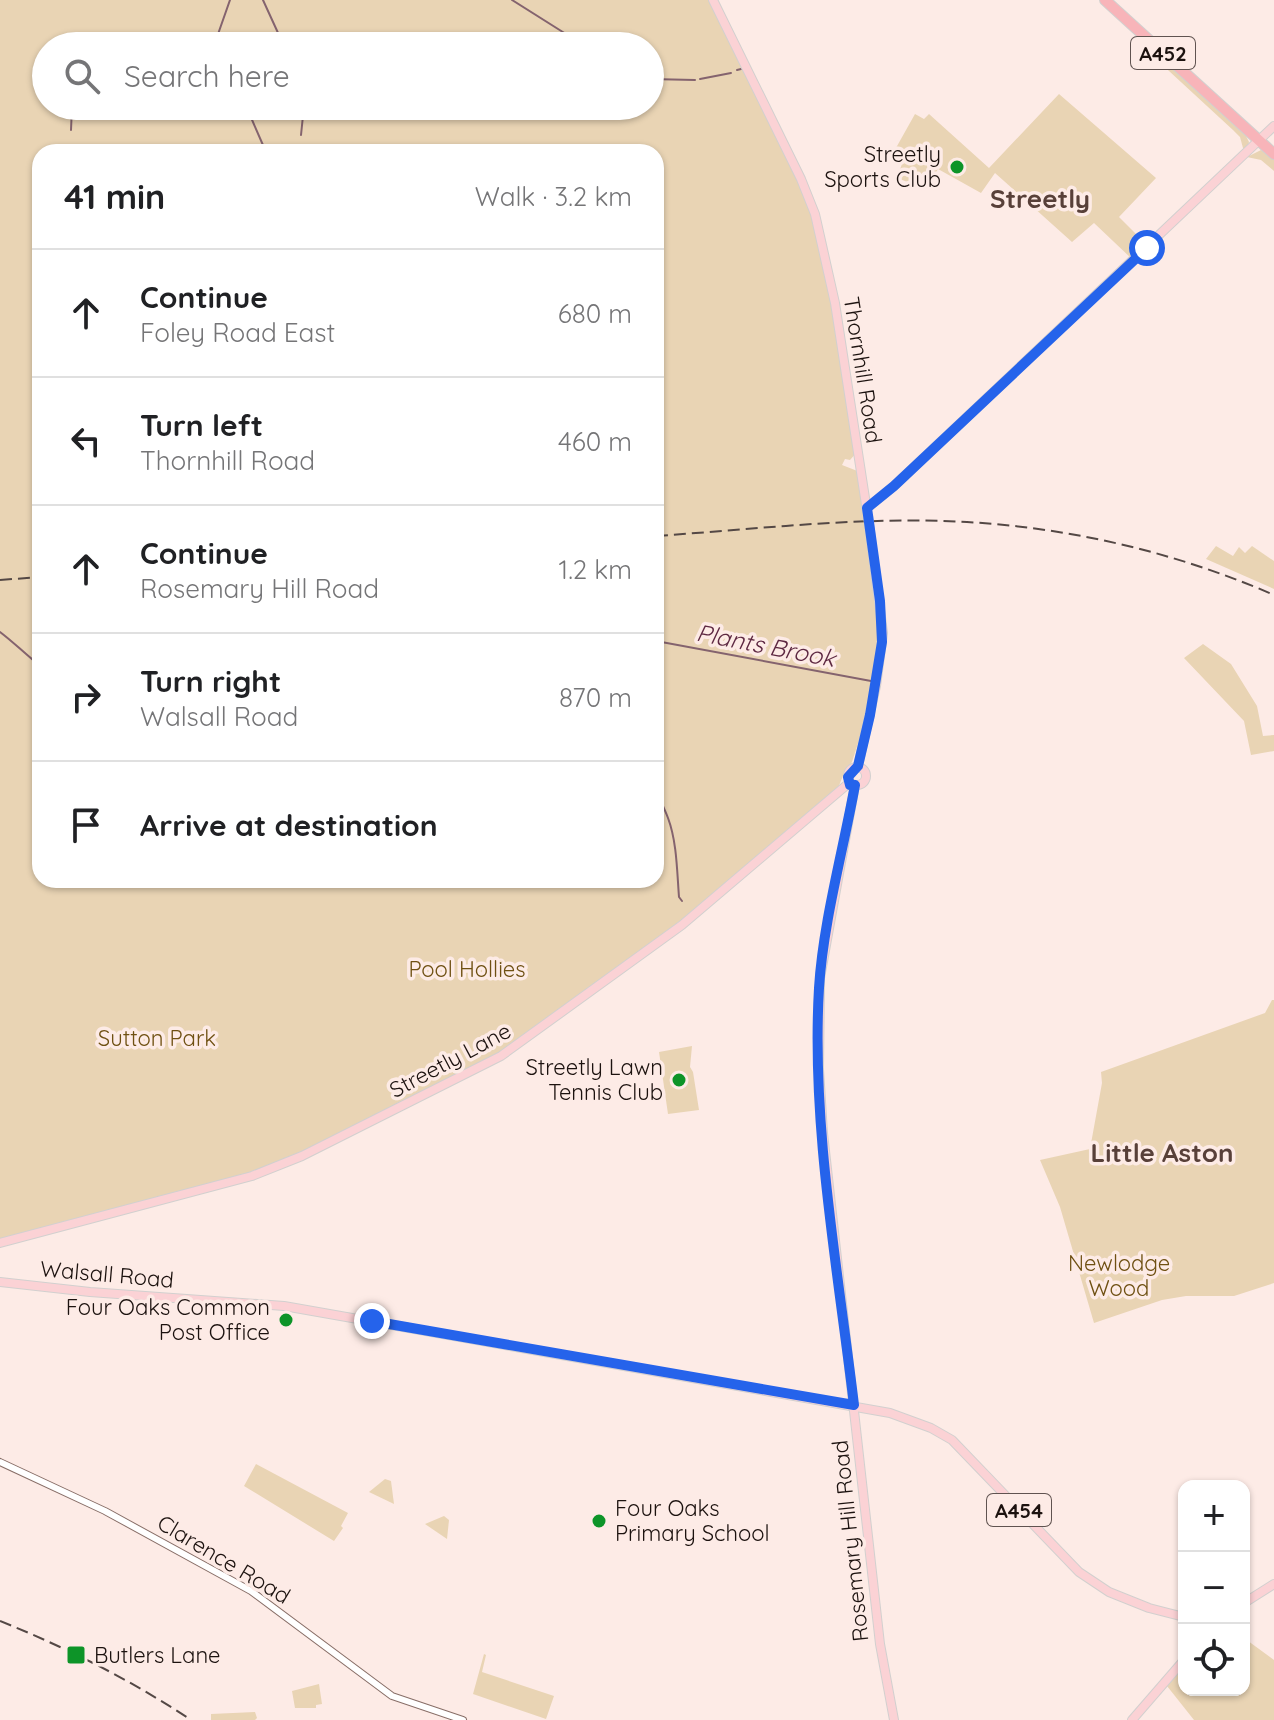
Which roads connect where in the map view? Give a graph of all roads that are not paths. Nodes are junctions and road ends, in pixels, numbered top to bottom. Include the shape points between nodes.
1 (713, 0) edge
2 (1105, 0) edge
3 (1274, 126) edge
4 (1260, 140) junction
5 (1274, 154) edge
6 (868, 516) junction
7 (858, 766) junction
8 (852, 784) junction
9 (0, 1243) edge
10 (0, 1282) edge
11 (854, 1405) junction
12 (0, 1462) edge
13 (1274, 1584) edge
14 (1250, 1599) edge
15 (1178, 1615) edge
16 (1178, 1667) edge
17 (463, 1720) edge
18 (894, 1720) edge
19 (1132, 1720) edge

1 - 6 main road, Thornhill Road via 815,214 835,303
2 - 4 highway, A452
3 - 4 main road
4 - 5 highway, A452
4 - 6 main road
6 - 7 main road, Thornhill Road via 883,633
7 - 8 main road via 849,775
7 - 8 main road, Rosemary Hill Road via 866,774
8 - 9 main road, Streetly Lane via 682,925 501,1056 252,1176
8 - 11 main road, Rosemary Hill Road via 819,993 823,1133
10 - 11 main road, Walsall Road / A454 via 284,1306
11 - 15 main road, Walsall Road / A454 via 906,1418 952,1440 1079,1572 1109,1592
11 - 18 main road, Rosemary Hill Road via 880,1646
12 - 17 street, Clarence Road via 105,1511 251,1591 392,1696
13 - 14 main road
16 - 19 main road

